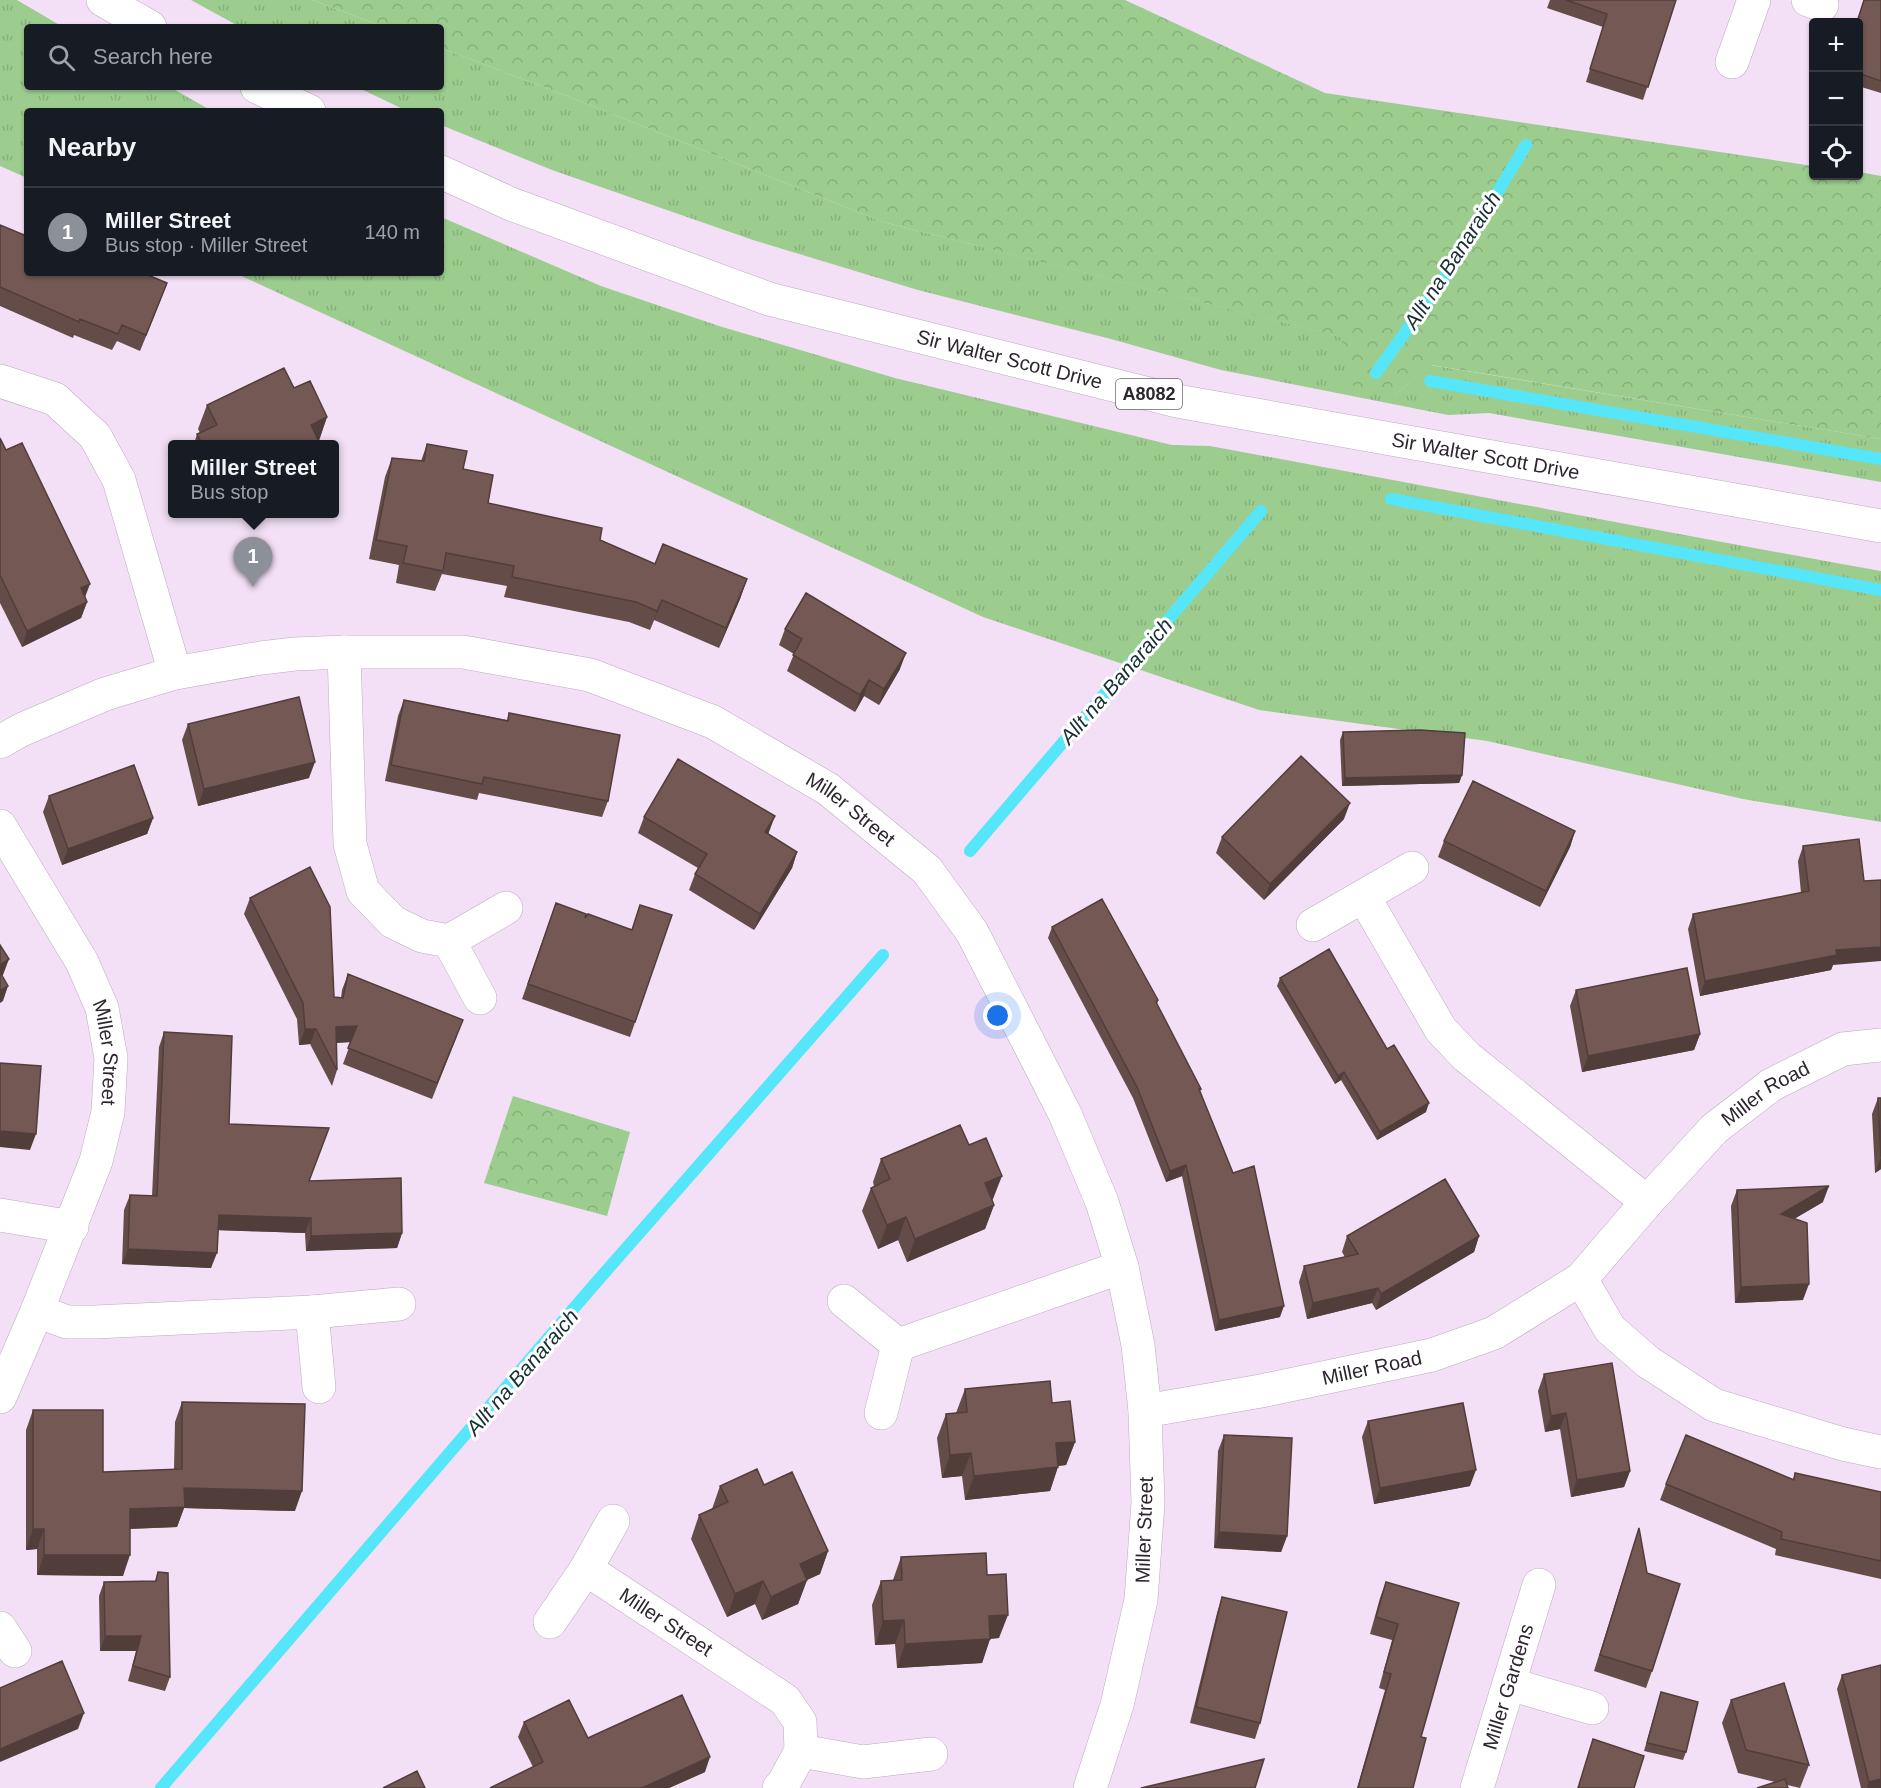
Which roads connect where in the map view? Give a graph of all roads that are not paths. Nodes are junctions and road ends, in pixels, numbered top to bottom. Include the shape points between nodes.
1 (103, 0) edge
2 (1754, 0) edge
3 (145, 24) edge
4 (1732, 62) dead end
5 (264, 90) edge
6 (302, 108) edge
7 (444, 173) edge
8 (0, 381) edge
9 (1881, 526) edge
10 (344, 652) junction
11 (175, 673) junction
12 (0, 742) edge
13 (0, 826) edge
14 (1412, 868) dead end
15 (1364, 897) junction
16 (506, 908) dead end
17 (1313, 925) dead end
18 (449, 941) junction
19 (480, 998) dead end
20 (1881, 1045) edge
21 (1647, 1202) junction
22 (0, 1215) edge
23 (72, 1227) junction
24 (1122, 1268) junction
25 (1581, 1279) junction
26 (844, 1302) dead end
27 (399, 1304) dead end
28 (38, 1311) junction
29 (312, 1312) junction
30 (898, 1345) junction
31 (319, 1387) dead end
32 (0, 1397) edge
33 (1145, 1411) junction
34 (881, 1413) dead end
35 (1881, 1452) edge
36 (613, 1521) dead end
37 (586, 1569) junction
38 (1539, 1585) dead end
39 (549, 1622) dead end
40 (1509, 1684) junction
41 (1592, 1708) dead end
42 (801, 1750) junction
43 (931, 1754) dead end
44 (868, 1775) edge
45 (779, 1788) edge
46 (1090, 1788) edge
47 (1476, 1788) edge

1 - 3 street
2 - 4 street
5 - 6 street
7 - 9 street, Sir Walter Scott Drive / A8082 via 511,204 769,299 1177,401
8 - 11 street via 55,399 95,436 119,480
10 - 11 street, Miller Street via 261,658
10 - 18 street via 350,844 363,891 393,922 422,936
10 - 24 street, Miller Street via 463,652 590,675 713,722 828,789 927,870 972,932 1065,1114 1102,1202
11 - 12 street, Miller Street via 105,694
13 - 23 street, Miller Street via 82,962 102,1008 111,1058 108,1112 96,1161
14 - 15 street
15 - 17 street
15 - 21 street via 1441,1030 1467,1057
16 - 18 street
18 - 19 street
20 - 21 street, Miller Road via 1843,1049 1771,1085 1714,1129
21 - 25 street, Miller Road
22 - 23 street
23 - 28 street, Miller Street
24 - 30 street
24 - 33 street, Miller Street via 1138,1345
25 - 33 street, Miller Road via 1494,1333 1432,1355
25 - 35 street via 1610,1329 1648,1362 1714,1405
26 - 30 street
27 - 29 street
28 - 29 street via 67,1322
28 - 32 street, Miller Street
29 - 31 street
30 - 34 street
33 - 46 street, Miller Street via 1148,1503 1141,1600 1117,1705
36 - 37 street
37 - 39 street
37 - 42 street, Miller Street via 785,1700 800,1722
38 - 40 street, Miller Gardens
40 - 41 street
40 - 47 street, Miller Gardens
42 - 44 street
42 - 45 street
43 - 44 street

